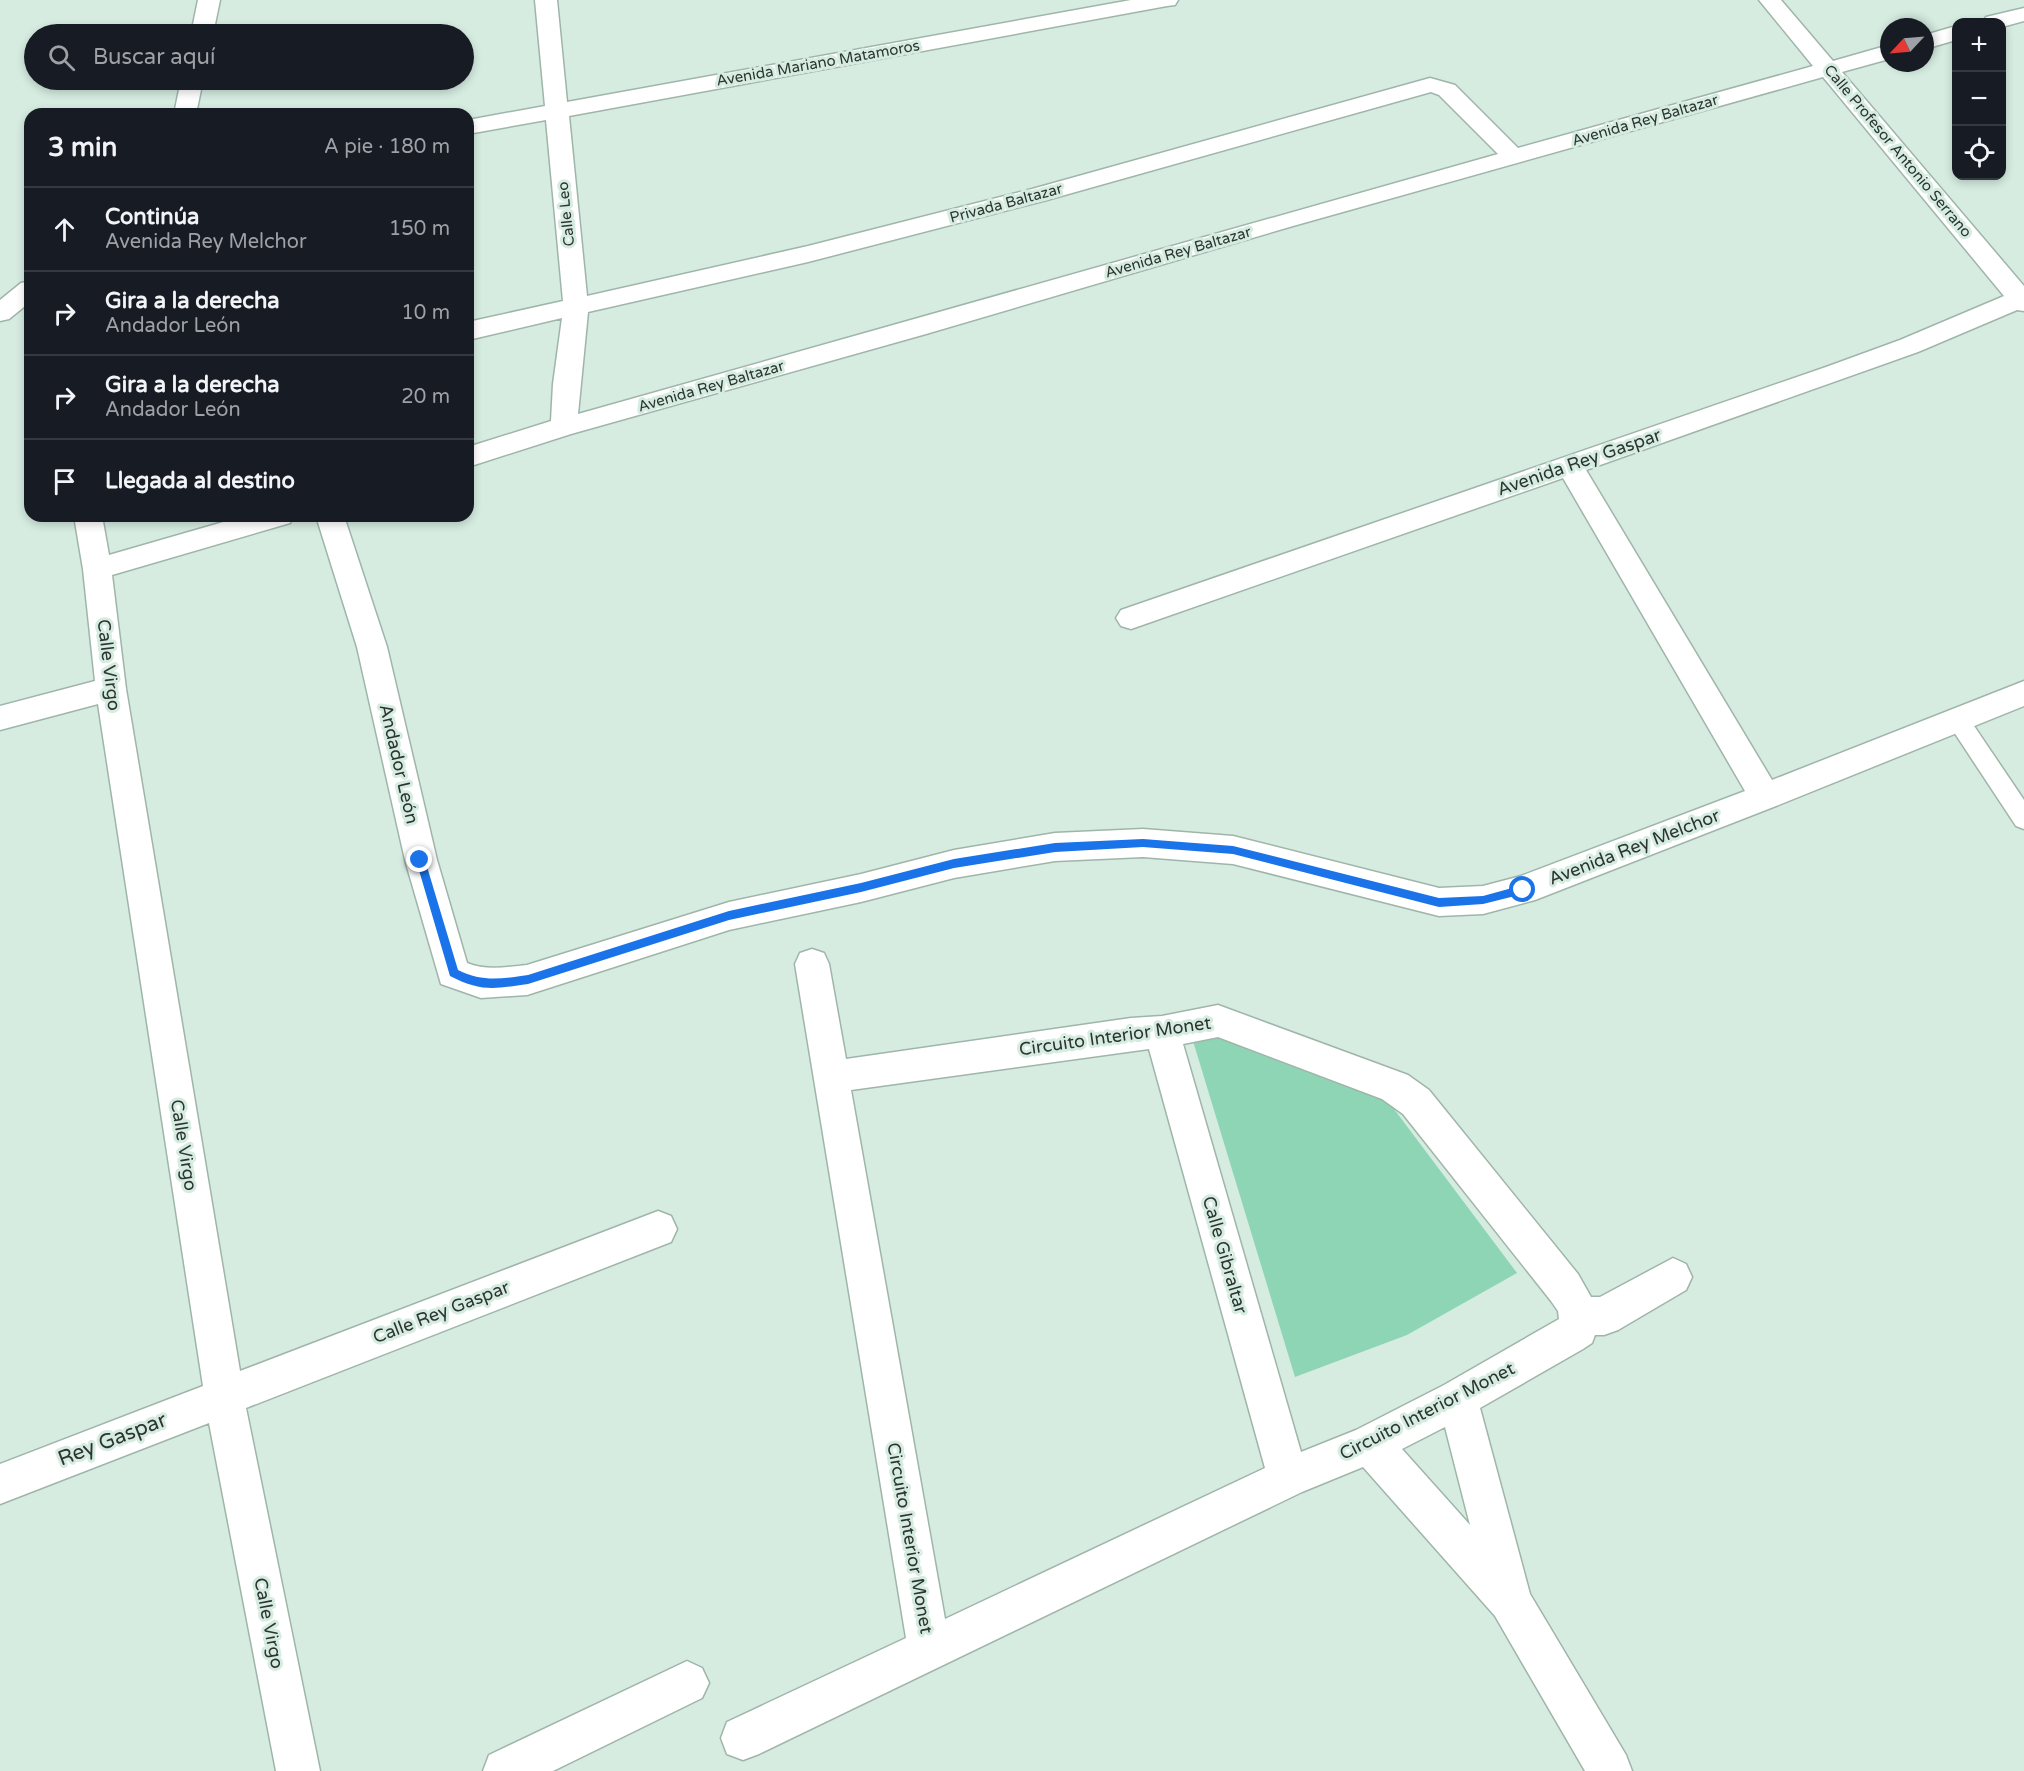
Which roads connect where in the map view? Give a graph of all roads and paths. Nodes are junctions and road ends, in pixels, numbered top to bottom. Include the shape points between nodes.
1 (209, 0) edge
2 (546, 0) edge
3 (1167, 0) edge
4 (1770, 0) edge
5 (2024, 14) edge
6 (2006, 19) edge
7 (204, 24) edge
8 (1952, 34) edge
9 (1934, 39) edge
10 (1880, 55) edge
11 (1829, 69) junction
12 (190, 90) edge
13 (185, 108) edge
14 (556, 111) junction
15 (474, 126) edge
16 (1514, 157) junction
17 (24, 294) edge
18 (2023, 299) edge
19 (576, 308) junction
20 (0, 313) edge
21 (474, 330) edge
22 (564, 427) junction
23 (474, 456) edge
24 (1569, 465) junction
25 (89, 522) edge
26 (259, 522) edge
27 (332, 522) edge
28 (97, 569) junction
29 (1131, 618) dead end
30 (111, 689) junction
31 (2024, 693) edge
32 (0, 718) edge
33 (1958, 720) junction
34 (1765, 797) junction
35 (2024, 819) edge
36 (812, 964) dead end
37 (493, 985) joint
38 (1162, 1032) junction
39 (831, 1077) junction
40 (658, 1229) dead end
41 (1673, 1277) dead end
42 (1580, 1316) junction
43 (224, 1395) junction
44 (1458, 1399) junction
45 (1370, 1444) junction
46 (1288, 1478) junction
47 (0, 1484) edge
48 (1510, 1601) junction
49 (929, 1650) junction
50 (687, 1683) dead end
51 (743, 1738) dead end
52 (298, 1771) edge
53 (505, 1771) edge
54 (1610, 1771) edge

1 - 7 street
2 - 14 street, Calle Leo
3 - 14 street, Avenida Mariano Matamoros
4 - 11 street, Calle Profesor Antonio Serrano
5 - 6 street
8 - 9 street
10 - 11 street, Avenida Rey Baltazar
11 - 16 street, Avenida Rey Baltazar
11 - 18 street, Calle Profesor Antonio Serrano
12 - 13 street
14 - 15 street, Avenida Mariano Matamoros
14 - 19 street, Calle Leo
16 - 19 street, Privada Baltazar via 1448,90 1430,85 1028,198
16 - 22 street, Avenida Rey Baltazar
17 - 20 street
18 - 24 street, Avenida Rey Gaspar via 1909,346
19 - 21 street, Privada Baltazar
19 - 22 street, Calle Leo
22 - 23 street, Avenida Rey Baltazar
24 - 29 street, Avenida Rey Gaspar
24 - 34 street
25 - 28 street, Calle Virgo
26 - 28 street
27 - 37 street, Andador León via 372,647 420,860 453,973
28 - 30 street, Calle Virgo
30 - 32 street
30 - 43 street, Calle Virgo
31 - 33 street, Avenida Rey Melchor
33 - 34 street, Avenida Rey Melchor
33 - 35 lane
34 - 37 street, Avenida Rey Melchor via 1523,890 1483,900 1439,903 1233,850 1143,843 1055,848 954,864 729,916 528,980
36 - 39 street
38 - 39 street, Circuito Interior Monet
38 - 42 street, Circuito Interior Monet via 1218,1021 1395,1087 1416,1102 1560,1282
38 - 46 street, Calle Gibraltar
39 - 49 street, Circuito Interior Monet
40 - 43 street, Calle Rey Gaspar
41 - 42 street via 1604,1316
42 - 44 street, Circuito Interior Monet via 1578,1329
43 - 47 street, Rey Gaspar
43 - 52 street, Calle Virgo
44 - 45 street, Circuito Interior Monet
44 - 48 street
45 - 46 street, Circuito Interior Monet
45 - 48 street
46 - 49 street, Circuito Interior Monet
48 - 54 street
49 - 51 street
50 - 53 street

